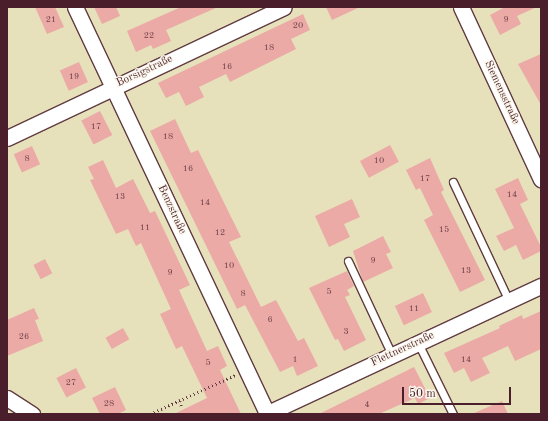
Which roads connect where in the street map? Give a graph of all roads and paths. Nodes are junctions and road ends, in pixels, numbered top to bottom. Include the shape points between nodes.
1 (75, 7) edge
2 (284, 7) edge
3 (461, 7) edge
4 (113, 87) junction
5 (7, 138) edge
6 (541, 179) edge
7 (453, 182) dead end
8 (348, 261) dead end
9 (541, 286) edge
10 (509, 301) junction
11 (418, 343) junction
12 (392, 355) junction
13 (246, 370) junction
14 (7, 398) edge
15 (180, 401) junction
16 (182, 408) dead end
17 (32, 414) edge
18 (150, 414) edge
19 (267, 414) edge
20 (453, 414) edge

1 - 4 street, Benzstraße
2 - 4 street, Borsigstraße
3 - 6 street, Siemensstraße
4 - 5 street, Borsigstraße
4 - 13 street, Benzstraße
7 - 10 lane
8 - 12 lane
9 - 10 street, Flettnerstraße
10 - 11 street, Flettnerstraße
11 - 12 street, Flettnerstraße
11 - 20 lane
12 - 19 street, Flettnerstraße
13 - 15 path
13 - 19 street, Benzstraße
14 - 17 street
15 - 16 path
15 - 18 path

